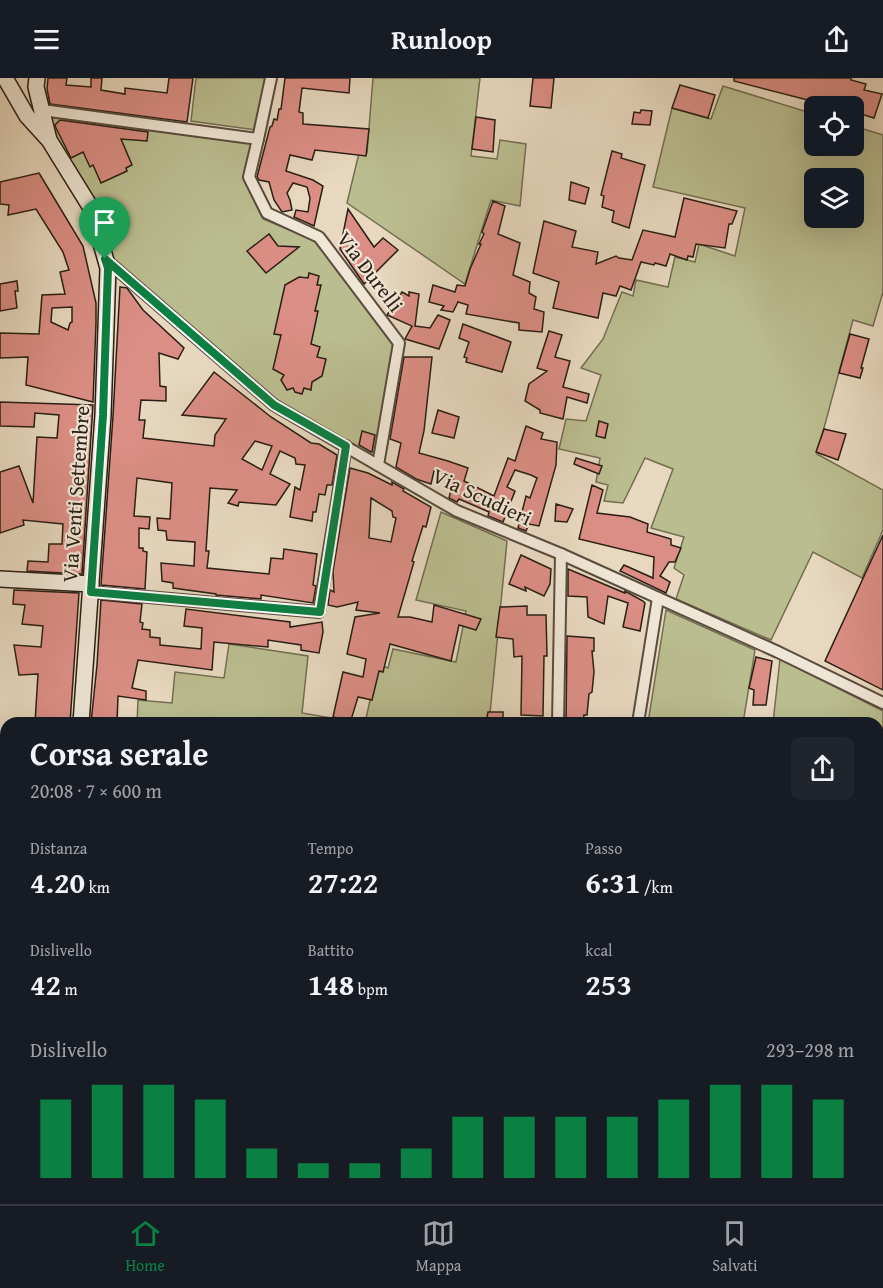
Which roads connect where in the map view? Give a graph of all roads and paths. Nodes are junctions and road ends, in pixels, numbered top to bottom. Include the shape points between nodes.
1 (5, 78) edge
2 (37, 78) edge
3 (272, 78) edge
4 (42, 110) junction
5 (258, 139) junction
6 (49, 141) junction
7 (107, 264) junction
8 (346, 446) junction
9 (378, 465) junction
10 (561, 554) junction
11 (0, 579) edge
12 (91, 588) junction
13 (658, 598) junction
14 (883, 703) edge
15 (81, 717) edge
16 (558, 717) edge
17 (639, 717) edge

1 - 6 main road via 27,116
2 - 4 main road
3 - 5 street, Via Durelli
4 - 5 street
4 - 6 main road
5 - 9 street, Via Durelli via 249,177 267,213 319,237 399,343
6 - 7 main road, Via Venti Settembre via 91,208
7 - 8 street, Via Scudieri via 274,405
7 - 12 main road, Via Venti Settembre via 103,415
8 - 9 street, Via Scudieri
8 - 12 street via 320,612
9 - 10 street, Via Scudieri via 457,511
10 - 13 street, Via Scudieri
10 - 16 street
11 - 12 main road
12 - 15 main road, Via Venti Settembre
13 - 14 street, Via Scudieri
13 - 17 street

